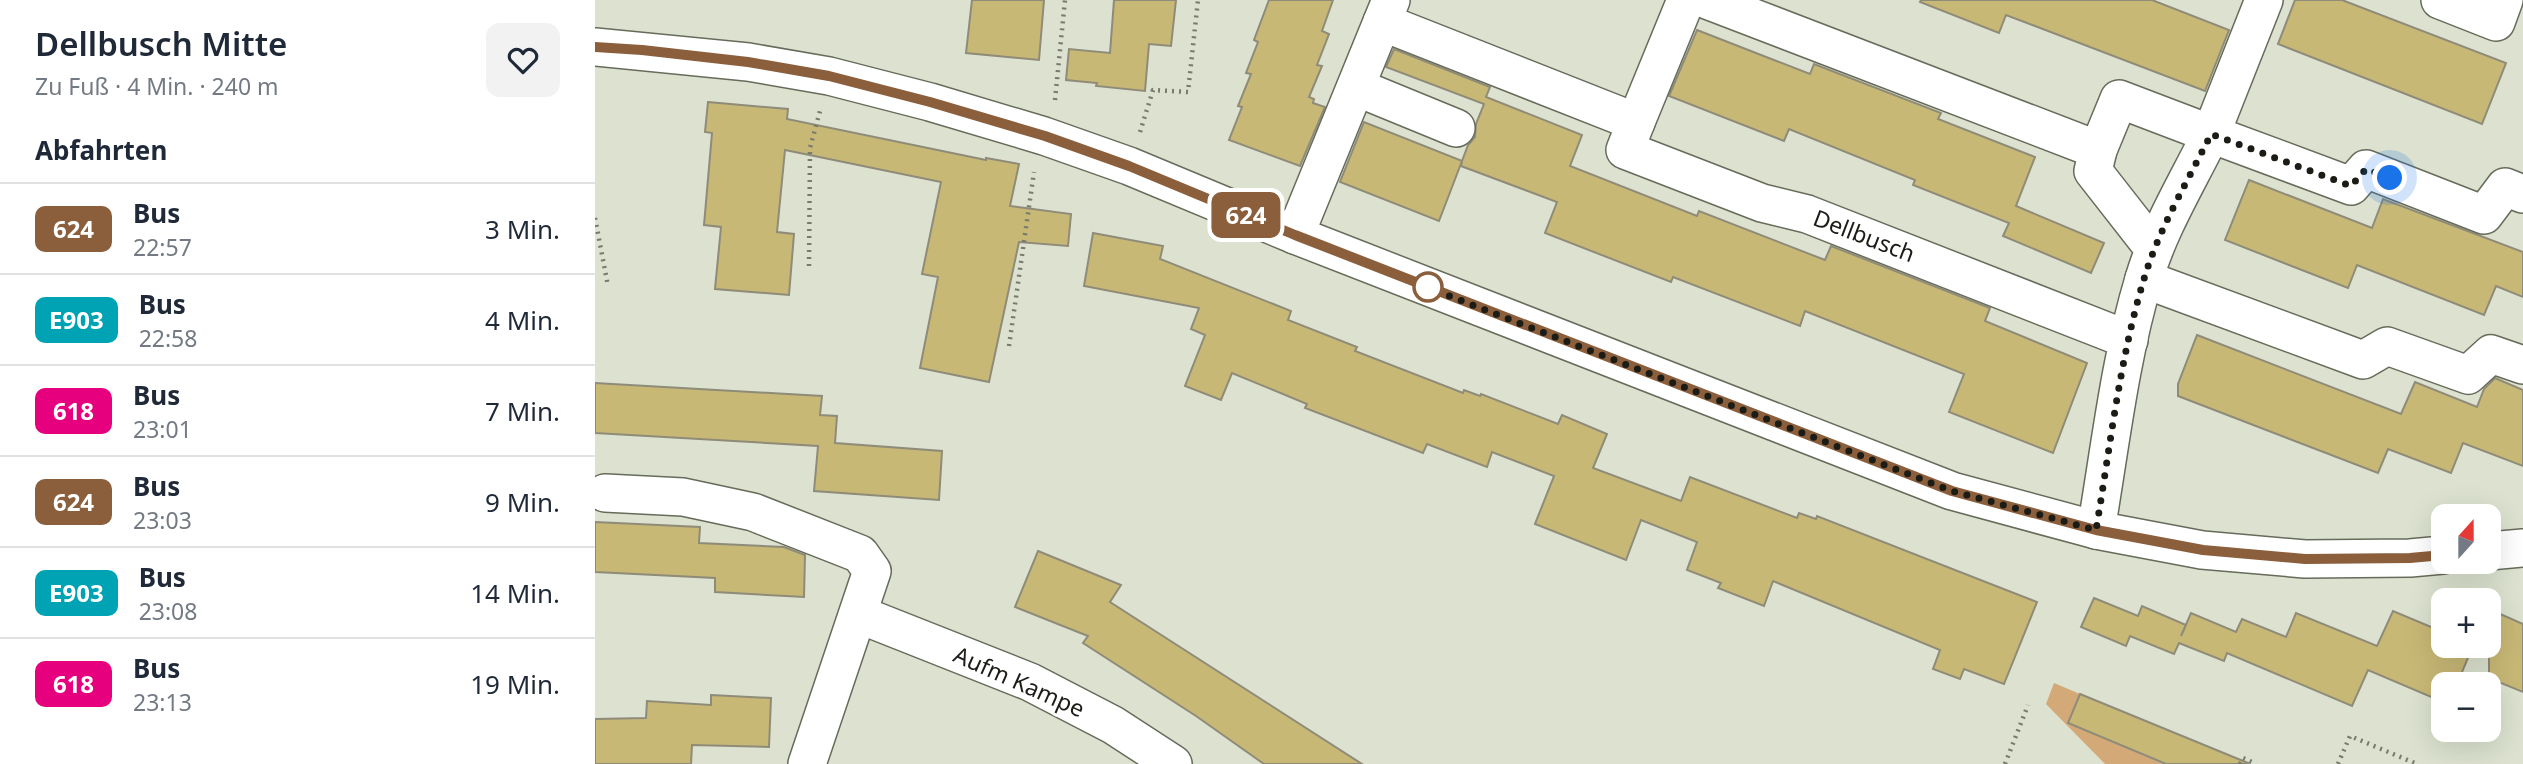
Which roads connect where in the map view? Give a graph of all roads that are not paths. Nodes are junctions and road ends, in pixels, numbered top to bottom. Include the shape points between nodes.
1 (1686, 0) edge
2 (1707, 0) edge
3 (2264, 0) edge
4 (2440, 0) edge
5 (2504, 0) edge
6 (1386, 11) edge
7 (595, 47) edge
8 (1356, 87) junction
9 (1636, 122) junction
10 (1456, 128) dead end
11 (2211, 134) junction
12 (2098, 150) junction
13 (2523, 194) edge
14 (1295, 235) junction
15 (2149, 264) junction
16 (2129, 340) junction
17 (2523, 365) edge
18 (605, 493) dead end
19 (2096, 530) junction
20 (2431, 556) edge
21 (858, 614) junction
22 (807, 764) edge
23 (1173, 764) edge

1 - 9 street, Dellbusch
2 - 12 street
3 - 11 street
4 - 5 street via 2496,22
6 - 8 street
6 - 9 street
7 - 14 street via 748,62 829,76 930,102 1129,166
8 - 10 street
8 - 14 street
9 - 16 street, Dellbusch via 1625,150 1762,203 1807,214
11 - 12 street via 2119,99
11 - 13 street via 2351,186 2366,169 2484,215 2505,187
11 - 15 street
12 - 15 street via 2093,171
14 - 19 street via 1952,491
15 - 16 street
15 - 17 street via 2364,360 2387,346 2468,376 2491,354
16 - 19 street
18 - 21 street via 683,497 753,512 860,554 873,571
19 - 20 street via 2203,550 2305,559
21 - 22 street
21 - 23 street, Aufm Kampe via 1030,682 1113,725

